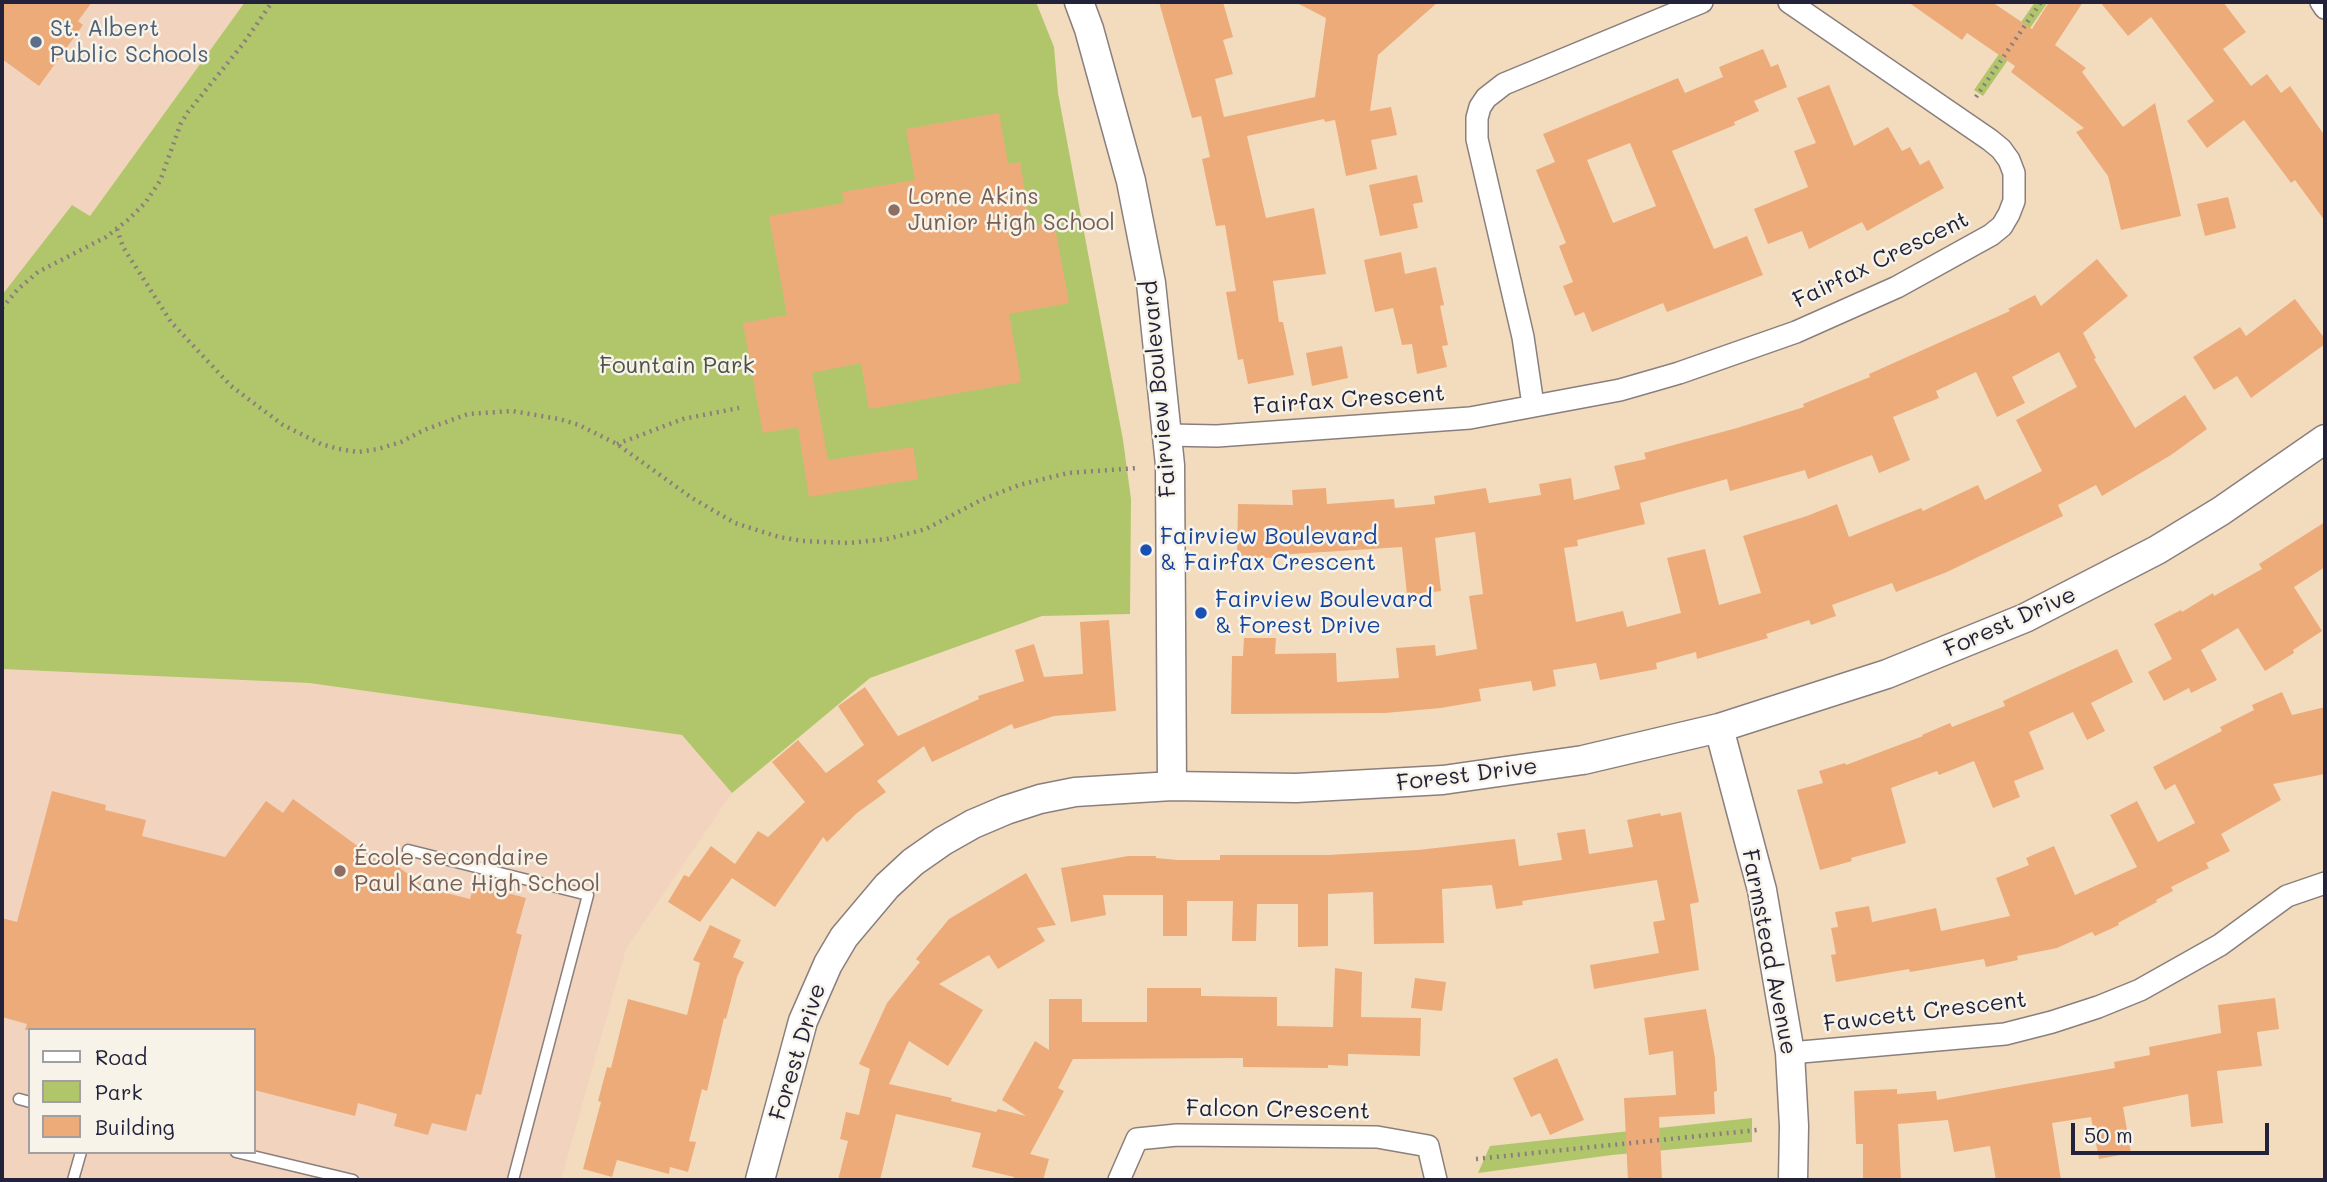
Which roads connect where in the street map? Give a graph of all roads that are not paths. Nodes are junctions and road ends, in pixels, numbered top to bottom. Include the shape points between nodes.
1 (1079, 2) edge
2 (1702, 2) edge
3 (1789, 2) edge
4 (2321, 2) edge
5 (2325, 8) edge
6 (1534, 405) junction
7 (1168, 435) junction
8 (2325, 439) edge
9 (1719, 728) junction
10 (1172, 786) junction
11 (408, 850) dead end
12 (2325, 883) edge
13 (1790, 1053) junction
14 (80, 1154) edge
15 (244, 1154) edge
16 (73, 1180) edge
17 (353, 1180) edge
18 (513, 1180) edge
19 (761, 1180) edge
20 (1119, 1180) edge
21 (1436, 1180) edge
22 (1793, 1180) edge

1 - 7 street, Fairview Boulevard via 1131,181 1151,283
2 - 6 street via 1503,84 1480,107 1477,139
3 - 6 street, Fairfax Crescent via 2001,149 2016,187 2002,226 1947,261 1796,332 1632,386
4 - 5 street
6 - 7 street, Fairfax Crescent via 1470,418 1217,436
7 - 10 street, Fairview Boulevard
8 - 9 street, Forest Drive via 2157,550 2025,618 1887,674
9 - 10 street, Forest Drive via 1583,760 1443,780 1296,788
9 - 13 street, Farmstead Avenue via 1762,890
10 - 19 street, Forest Drive via 1075,792 1006,810 943,841 887,886 844,937 814,991
11 - 18 lane via 588,895
12 - 13 street, Fawcett Crescent via 2287,896 2220,945 2140,990 2052,1022 2005,1034
13 - 22 street, Farmstead Avenue
14 - 16 lane
15 - 17 lane
20 - 21 street, Falcon Crescent via 1137,1139 1177,1135 1390,1139 1428,1146

